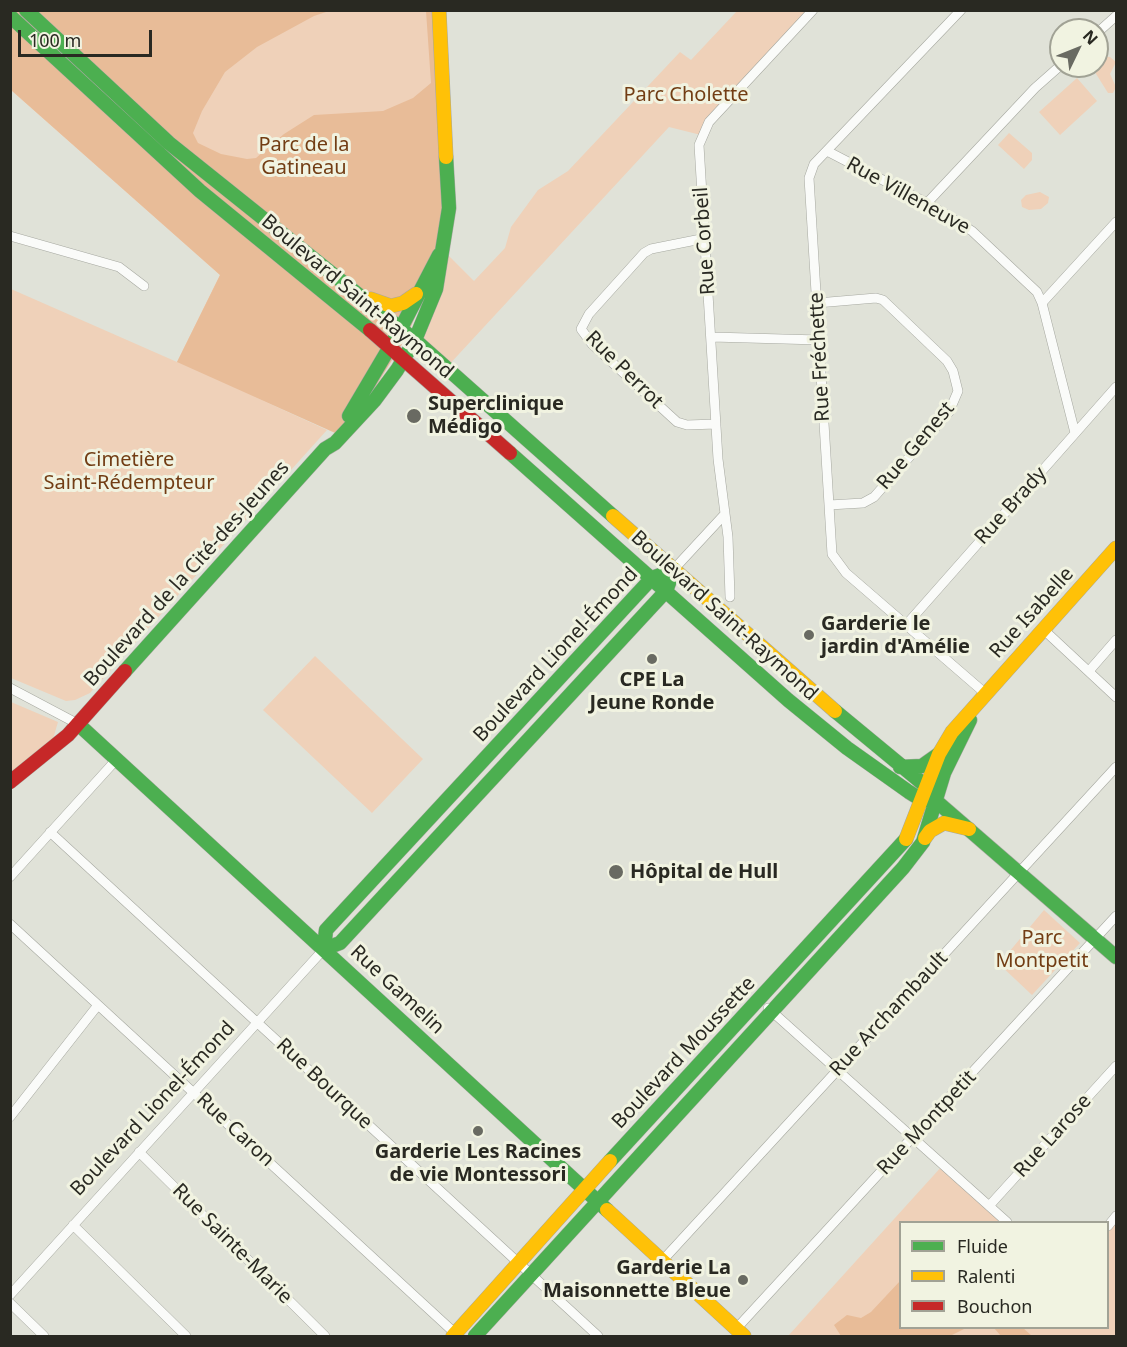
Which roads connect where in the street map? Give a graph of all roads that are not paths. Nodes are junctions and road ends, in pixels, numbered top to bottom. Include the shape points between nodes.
1 (26, 10) edge
2 (439, 10) edge
3 (813, 10) edge
4 (961, 10) edge
5 (10, 16) edge
6 (1049, 76) edge
7 (827, 151) junction
8 (927, 203) junction
9 (1116, 222) edge
10 (10, 236) edge
11 (706, 238) junction
12 (442, 249) junction
13 (144, 286) dead end
14 (355, 291) junction
15 (419, 291) junction
16 (817, 303) junction
17 (1042, 303) junction
18 (401, 328) junction
19 (712, 337) junction
20 (415, 340) junction
21 (819, 340) junction
22 (390, 345) junction
23 (404, 359) junction
24 (1116, 387) edge
25 (716, 424) junction
26 (1075, 433) junction
27 (326, 449) junction
28 (829, 505) junction
29 (724, 515) junction
30 (1116, 548) edge
31 (674, 569) junction
32 (652, 578) junction
33 (666, 591) junction
34 (730, 597) dead end
35 (906, 625) junction
36 (1044, 630) junction
37 (1116, 640) edge
38 (1089, 671) junction
39 (10, 688) edge
40 (1116, 697) edge
41 (982, 699) junction
42 (78, 724) junction
43 (939, 754) junction
44 (117, 760) junction
45 (900, 767) junction
46 (1116, 767) edge
47 (10, 782) edge
48 (927, 787) junction
49 (929, 801) junction
50 (971, 829) junction
51 (50, 832) junction
52 (923, 842) junction
53 (1020, 871) junction
54 (10, 877) edge
55 (1116, 916) edge
56 (10, 924) edge
57 (1096, 938) junction
58 (324, 950) junction
59 (1116, 957) edge
60 (98, 1005) junction
61 (765, 1005) junction
62 (258, 1023) junction
63 (1116, 1066) edge
64 (837, 1070) junction
65 (195, 1093) junction
66 (10, 1117) edge
67 (913, 1138) junction
68 (139, 1152) junction
69 (584, 1189) junction
70 (597, 1200) junction
71 (989, 1206) junction
72 (1006, 1221) edge
73 (73, 1225) junction
74 (663, 1261) junction
75 (517, 1263) junction
76 (530, 1275) junction
77 (10, 1295) edge
78 (10, 1303) edge
79 (740, 1333) edge
80 (456, 1335) edge
81 (44, 1336) edge
82 (186, 1336) edge
83 (325, 1336) edge
84 (475, 1336) edge
85 (598, 1336) edge

1 - 14 street, Boulevard Saint-Raymond via 210,178
2 - 12 street, Boulevard de la Cité-des-Jeunes via 449,208
3 - 11 street, Rue Corbeil via 706,125 699,145
4 - 7 street, Rue Fréchette
5 - 22 street, Boulevard Saint-Raymond via 200,191
6 - 8 street
7 - 8 street, Rue Villeneuve
7 - 16 street, Rue Fréchette via 814,164 808,178
8 - 17 street, Rue Villeneuve via 981,238 1037,292
9 - 17 street
10 - 13 street via 119,267
11 - 19 street, Rue Corbeil
11 - 25 street, Rue Perrot via 644,253 581,328 592,344 676,422
12 - 15 street, Boulevard de la Cité-des-Jeunes
12 - 20 street, Boulevard de la Cité-des-Jeunes via 436,289
14 - 15 street via 391,306 403,303
14 - 18 street, Boulevard Saint-Raymond
15 - 18 street, Boulevard de la Cité-des-Jeunes
16 - 21 street, Rue Fréchette
16 - 28 street, Rue Genest via 883,300 946,361 958,391 949,412 874,497 863,503
17 - 26 street, Rue Villeneuve
18 - 20 street, Boulevard Saint-Raymond
18 - 22 street, Boulevard de la Cité-des-Jeunes
19 - 21 street
19 - 25 street, Rue Corbeil
20 - 23 street, Boulevard de la Cité-des-Jeunes
20 - 31 street, Boulevard Saint-Raymond
21 - 28 street, Rue Fréchette
22 - 23 street, Boulevard Saint-Raymond
22 - 27 street, Boulevard de la Cité-des-Jeunes via 358,404 330,438
23 - 27 street, Boulevard de la Cité-des-Jeunes via 374,401
23 - 32 street, Boulevard Saint-Raymond
24 - 26 street, Rue Brady
25 - 29 street, Rue Corbeil
26 - 35 street, Rue Brady
27 - 42 street, Boulevard de la Cité-des-Jeunes
28 - 35 street, Rue Fréchette via 836,561
29 - 31 street
29 - 34 street, Rue Corbeil
30 - 36 street, Rue Isabelle
31 - 32 street, Boulevard Lionel-Émond
31 - 33 street, Boulevard Lionel-Émond
31 - 45 street, Boulevard Saint-Raymond
32 - 33 street, Boulevard Saint-Raymond
32 - 58 street, Boulevard Lionel-Émond via 326,930
33 - 49 street, Boulevard Saint-Raymond via 813,722
33 - 58 street, Boulevard Lionel-Émond via 340,943
35 - 41 street, Rue Fréchette
36 - 38 street
36 - 41 street, Rue Isabelle
37 - 38 street
38 - 40 street
39 - 42 street, Rue Gamelin
41 - 43 street, Rue Isabelle via 952,732
41 - 49 street, Rue Isabelle
42 - 44 street, Rue Gamelin
42 - 47 street, Boulevard de la Cité-des-Jeunes
43 - 45 street via 922,766
43 - 48 street, Rue Isabelle
44 - 51 street
44 - 58 street, Rue Gamelin
45 - 48 street, Boulevard Saint-Raymond
46 - 53 street, Rue Archambault
48 - 49 street, Boulevard Moussette
49 - 50 street, Boulevard Saint-Raymond
49 - 52 street, Boulevard Moussette
49 - 61 street, Boulevard Moussette via 897,852
50 - 52 street via 944,824 930,831
50 - 53 street, Boulevard Saint-Raymond
51 - 54 street
51 - 62 street, Rue Bourque
52 - 61 street, Boulevard Moussette via 903,867
53 - 57 street, Boulevard Saint-Raymond
53 - 64 street, Rue Archambault
55 - 57 street, Rue Montpetit
56 - 60 street, Rue Caron
57 - 59 street, Boulevard Saint-Raymond
57 - 67 street, Rue Montpetit
58 - 62 street, Boulevard Lionel-Émond
58 - 69 street, Rue Gamelin
60 - 65 street, Rue Caron
60 - 66 street
61 - 64 street
61 - 69 street, Boulevard Moussette
61 - 70 street, Boulevard Moussette
62 - 65 street, Boulevard Lionel-Émond
62 - 75 street, Rue Bourque
63 - 71 street, Rue Larose
64 - 67 street
64 - 74 street, Rue Archambault
65 - 68 street, Boulevard Lionel-Émond
65 - 80 street, Rue Caron
67 - 71 street
67 - 79 street, Rue Montpetit
68 - 73 street, Boulevard Lionel-Émond
68 - 83 street, Rue Sainte-Marie
69 - 70 street, Rue Gamelin
69 - 75 street, Boulevard Moussette
70 - 74 street, Rue Gamelin
70 - 76 street, Boulevard Moussette
71 - 72 street
73 - 77 street, Boulevard Lionel-Émond
73 - 82 street
74 - 79 street, Rue Gamelin
75 - 76 street, Rue Bourque
75 - 80 street, Boulevard Moussette
76 - 84 street, Boulevard Moussette
76 - 85 street, Rue Bourque
78 - 81 street

